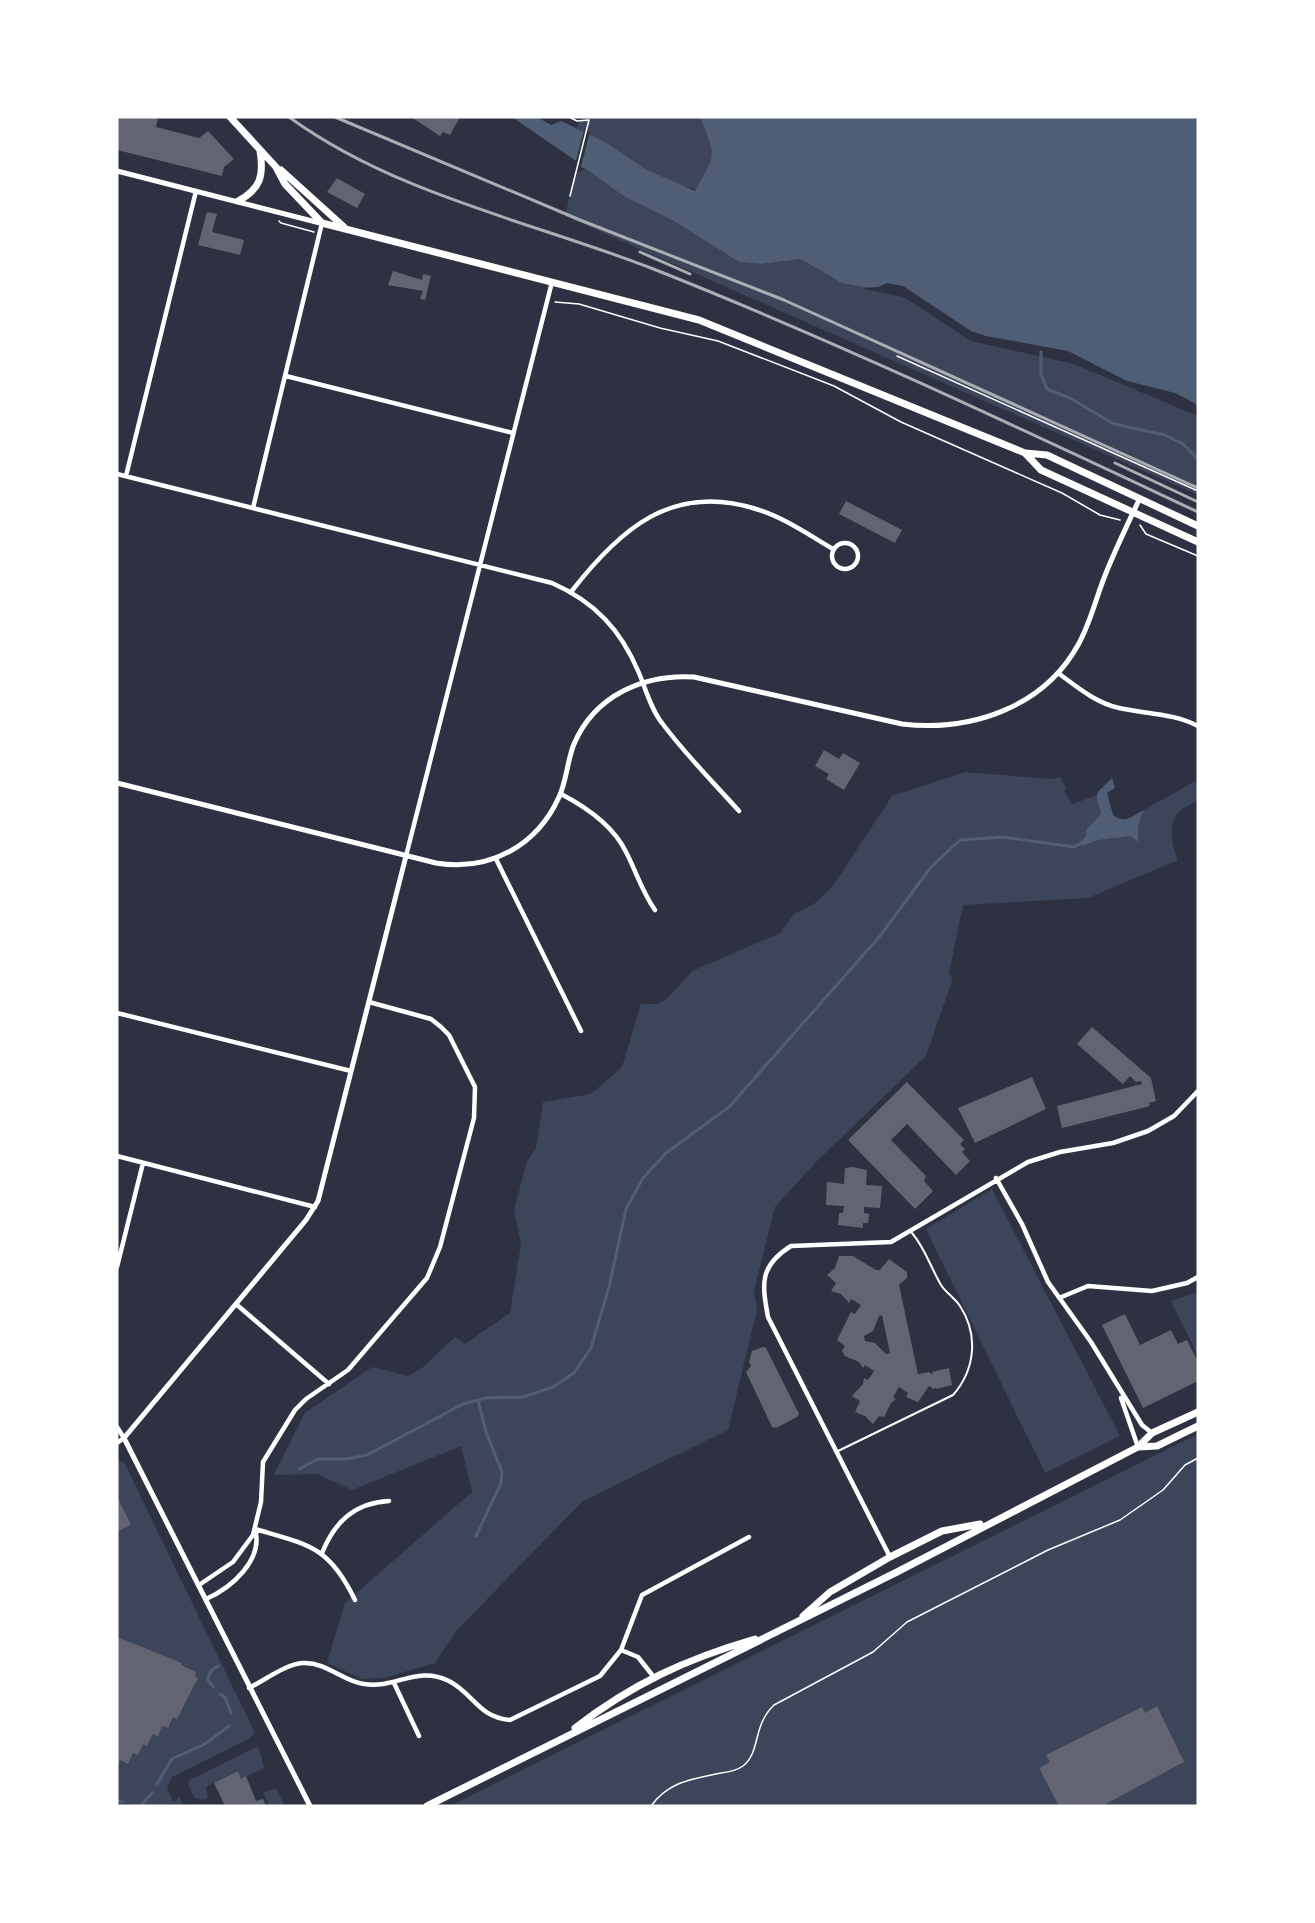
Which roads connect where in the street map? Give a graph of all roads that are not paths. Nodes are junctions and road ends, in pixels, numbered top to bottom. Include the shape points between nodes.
1 (230, 117) edge
2 (260, 151) junction
3 (276, 167) junction
4 (117, 171) edge
5 (196, 191) junction
6 (238, 201) junction
7 (322, 223) junction
8 (347, 230) junction
9 (552, 282) junction
10 (286, 376) junction
11 (513, 433) junction
12 (1025, 453) junction
13 (117, 474) edge
14 (126, 476) junction
15 (1140, 498) junction
16 (253, 508) junction
17 (1133, 512) junction
18 (1198, 526) edge
19 (1198, 542) edge
20 (833, 549) junction
21 (479, 565) junction
22 (570, 592) junction
23 (1058, 673) junction
24 (643, 682) junction
25 (1198, 726) edge
26 (117, 783) edge
27 (561, 794) junction
28 (739, 811) dead end
29 (406, 856) junction
30 (496, 859) junction
31 (655, 910) dead end
32 (369, 1002) junction
33 (117, 1013) edge
34 (580, 1031) dead end
35 (351, 1071) junction
36 (1198, 1091) edge
37 (117, 1156) edge
38 (143, 1163) junction
39 (996, 1178) junction
40 (315, 1207) junction
41 (912, 1233) junction
42 (117, 1267) edge
43 (1198, 1277) edge
44 (1059, 1298) junction
45 (236, 1304) junction
46 (329, 1384) junction
47 (1118, 1390) junction
48 (1198, 1412) edge
49 (1198, 1426) edge
50 (117, 1427) edge
51 (1152, 1433) junction
52 (124, 1438) junction
53 (117, 1443) edge
54 (1138, 1447) junction
55 (836, 1452) junction
56 (389, 1501) dead end
57 (988, 1522) junction
58 (255, 1529) junction
59 (749, 1537) dead end
60 (322, 1553) junction
61 (890, 1557) junction
62 (199, 1585) junction
63 (206, 1599) junction
64 (355, 1600) dead end
65 (797, 1622) junction
66 (772, 1634) junction
67 (621, 1650) junction
68 (653, 1676) junction
69 (394, 1683) junction
70 (249, 1688) junction
71 (419, 1736) dead end
72 (561, 1739) junction
73 (310, 1806) edge
74 (427, 1806) edge

1 - 2 main road
2 - 3 main road
2 - 6 main road via 263,168 259,185
3 - 7 main road via 285,184
3 - 8 main road
4 - 5 street
5 - 6 street
5 - 14 street
6 - 7 street
7 - 8 main road
7 - 10 street
8 - 9 main road
9 - 11 street
9 - 12 main road via 730,330
10 - 11 street
10 - 16 street
11 - 21 street
12 - 15 main road via 1047,455
12 - 17 main road via 1041,470
13 - 14 street
14 - 16 street
15 - 17 street
15 - 18 main road
16 - 21 street
17 - 19 main road
17 - 23 street via 1078,647
20 - 20 street via 832,559 837,566 845,569 856,562 857,550 851,543 842,542
20 - 22 street via 757,509 724,502 694,502 660,513 625,532 600,554
21 - 22 street
21 - 29 street
22 - 24 street via 603,614 618,632
23 - 24 street via 1035,693 1001,713 930,727 694,677 673,676
23 - 25 street via 1096,699 1118,708 1157,713
24 - 27 street via 598,707 581,730 573,745
24 - 28 street via 663,724
26 - 29 street
27 - 30 street via 534,835
27 - 31 street via 606,824 625,849
29 - 30 street via 450,866
29 - 32 street
30 - 34 street
32 - 35 street
32 - 46 street via 431,1019 441,1027 470,1074 477,1102 434,1266 348,1370
33 - 35 street
35 - 40 street
36 - 39 street via 1174,1116 1148,1131 1113,1143 1060,1152
37 - 38 street
38 - 40 street
38 - 42 street
39 - 41 street
39 - 44 street
40 - 45 street
41 - 55 lane via 942,1287 959,1304 969,1322 973,1340 965,1382 953,1395
41 - 55 street via 878,1245 791,1246 769,1265 764,1278 768,1317
43 - 44 street via 1152,1291 1088,1286
44 - 47 street via 1091,1342
45 - 46 street
45 - 52 street
46 - 58 street via 300,1404 266,1456 261,1469 262,1493
47 - 51 street
47 - 54 street
48 - 51 main road
49 - 54 main road via 1157,1446
50 - 52 street
51 - 54 main road
52 - 53 street
52 - 62 street
54 - 57 main road
55 - 61 street
56 - 60 street via 370,1502 346,1516 333,1530
57 - 61 main road via 942,1532
57 - 65 main road
58 - 60 street
58 - 62 street via 233,1562
58 - 63 street via 256,1544 243,1572 226,1589
59 - 67 street via 642,1595
60 - 64 street via 340,1571
61 - 65 main road via 830,1592
62 - 63 street
63 - 70 street
65 - 66 main road
66 - 68 main road via 703,1654
66 - 72 main road
67 - 68 street via 638,1658
67 - 69 street via 600,1676 510,1720 482,1711 450,1682 435,1676 419,1674
68 - 72 main road via 608,1703
69 - 70 street via 364,1684 325,1666 300,1663
69 - 71 street
70 - 73 street
72 - 74 main road

